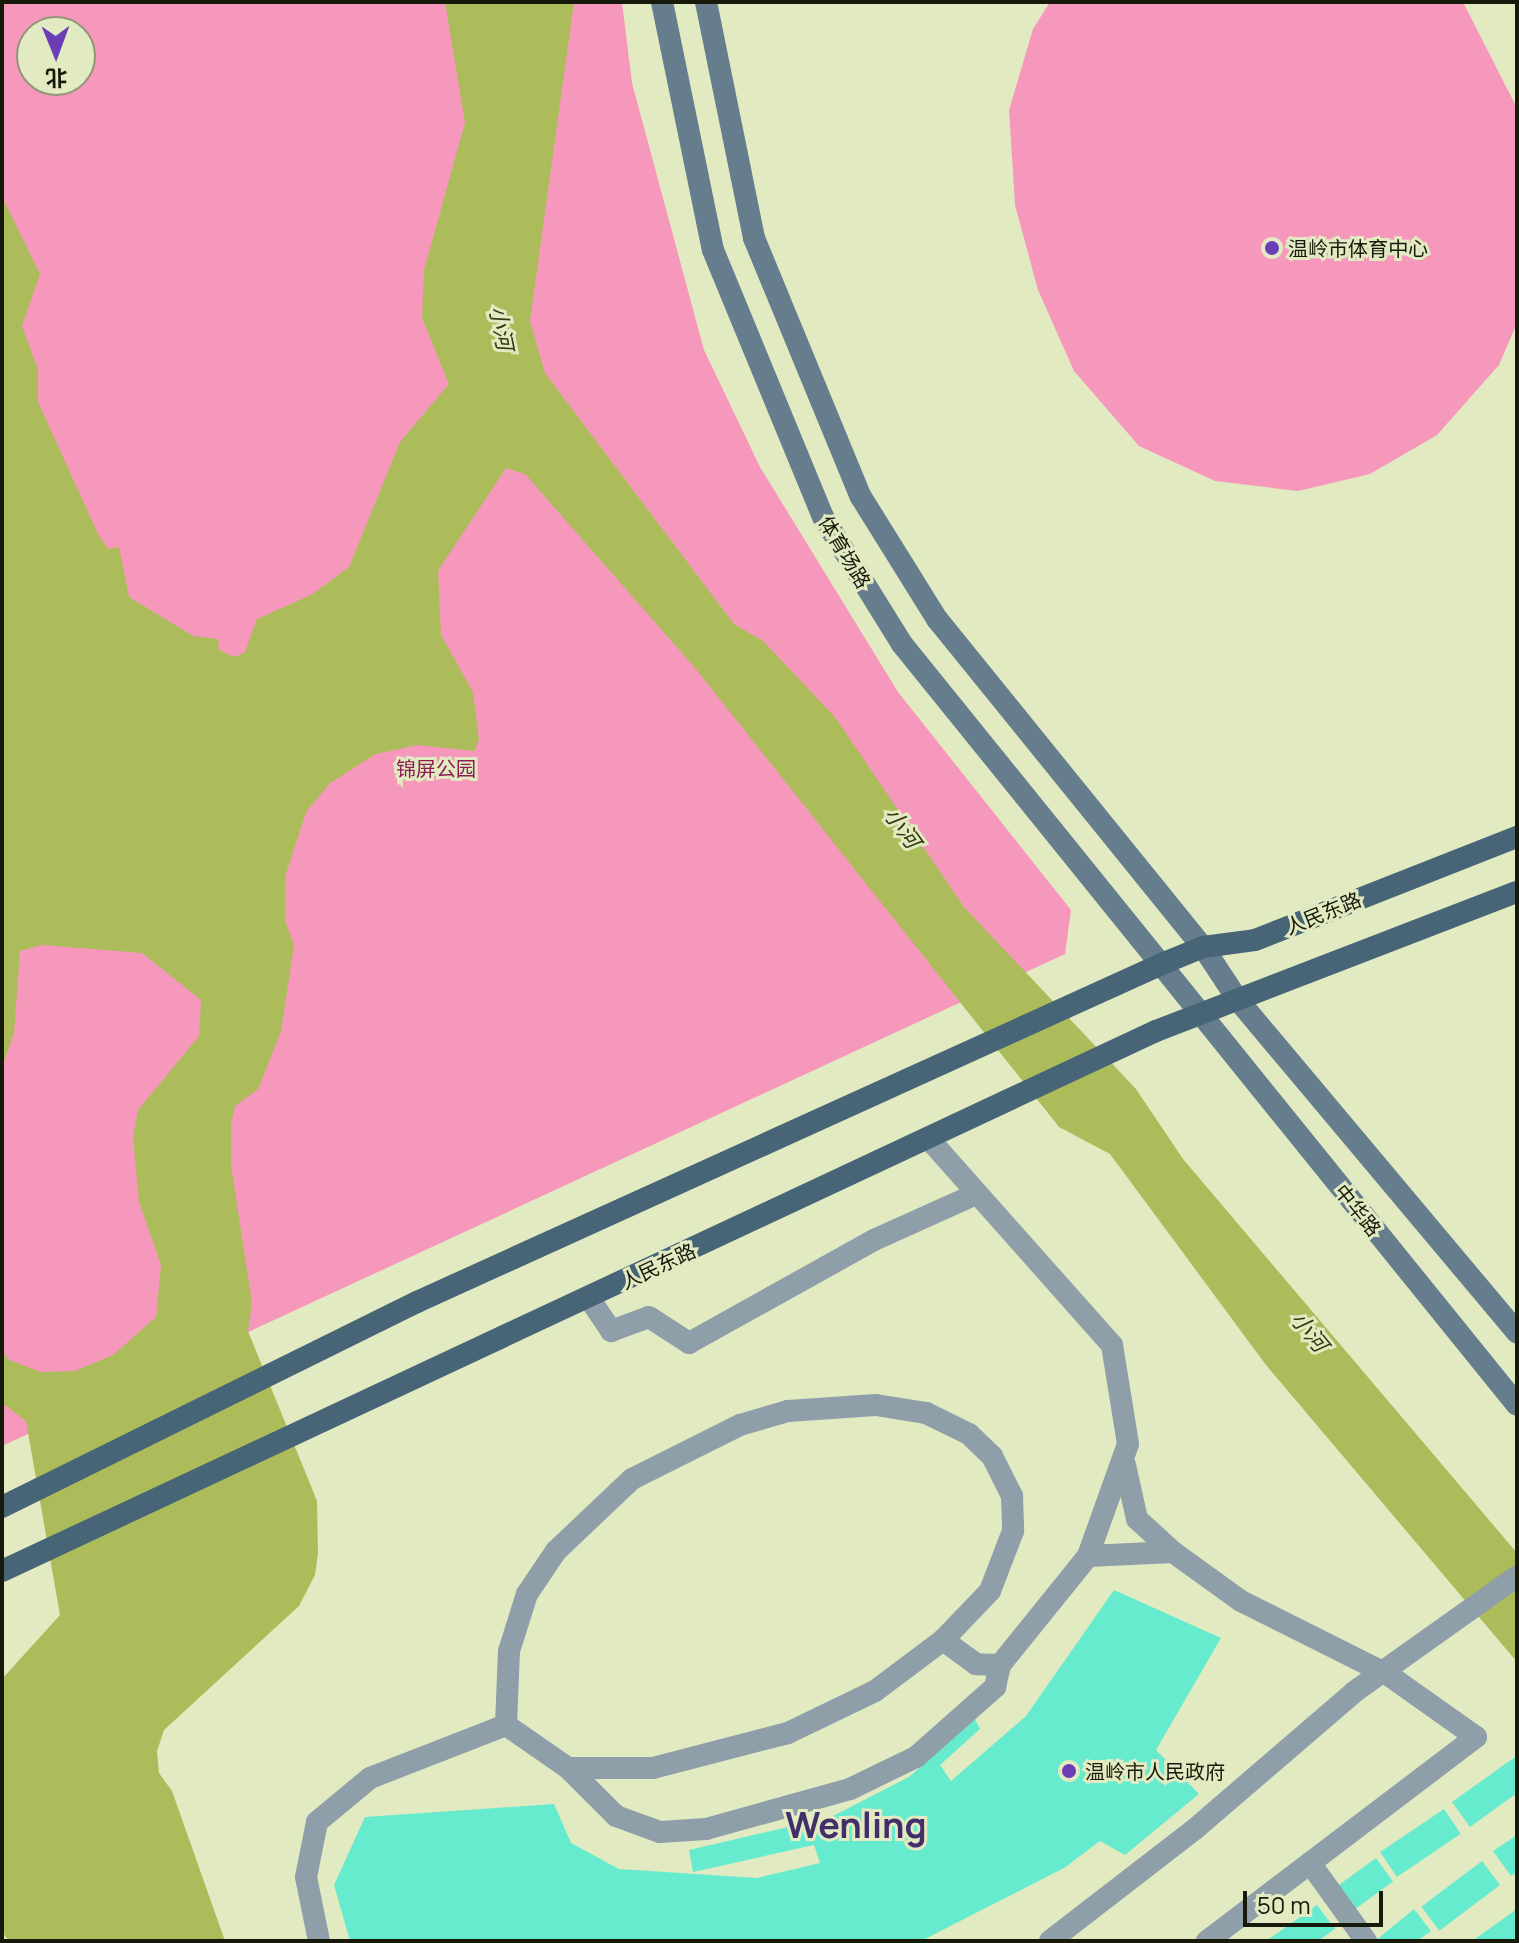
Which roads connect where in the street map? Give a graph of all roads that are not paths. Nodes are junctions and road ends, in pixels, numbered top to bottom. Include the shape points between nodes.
1 (662, 2) edge
2 (706, 2) edge
3 (1517, 837) edge
4 (1517, 892) edge
5 (1203, 947) junction
6 (1164, 963) junction
7 (1238, 1000) junction
8 (1199, 1014) junction
9 (929, 1139) junction
10 (976, 1194) junction
11 (589, 1298) junction
12 (1517, 1333) edge
13 (1517, 1405) edge
14 (1125, 1465) junction
15 (2, 1507) edge
16 (1173, 1552) junction
17 (1088, 1556) junction
18 (2, 1571) edge
19 (1517, 1576) edge
20 (943, 1640) junction
21 (1000, 1665) junction
22 (1387, 1674) junction
23 (506, 1725) junction
24 (568, 1768) junction
25 (1310, 1863) junction
26 (319, 1941) edge
27 (1050, 1941) edge
28 (1207, 1941) edge
29 (1366, 1941) edge

1 - 6 main road, 体育场路 via 713,250 823,517 902,644
2 - 5 main road via 754,238 861,497 937,619
3 - 5 main road, 人民东路 via 1255,940
4 - 7 main road
5 - 6 main road, 人民东路
5 - 7 main road
6 - 8 main road, 体育场路
6 - 15 main road, 人民东路 via 417,1302
7 - 8 main road
7 - 12 main road
8 - 9 main road, 人民东路
8 - 13 main road, 中华路
9 - 10 street via 966,1174
9 - 11 main road, 人民东路
10 - 11 street via 874,1240 689,1343 649,1317 611,1331
10 - 14 street via 1112,1345
11 - 18 main road, 人民东路
14 - 16 street via 1137,1519
14 - 17 street
16 - 17 street
16 - 22 street via 1241,1601
17 - 21 street
19 - 22 street
20 - 21 street via 976,1664
20 - 23 street via 990,1591 1013,1531 1012,1496 992,1456 969,1434 926,1413 876,1405 788,1411 740,1425 632,1479 556,1551 527,1594 509,1651
20 - 24 street via 875,1691 788,1733 653,1768
21 - 24 street via 995,1687 916,1757 850,1789 764,1817 660,1832 616,1816
22 - 25 street via 1476,1737
22 - 27 street via 1354,1692 1195,1829
23 - 24 street
23 - 26 street via 370,1778 317,1822 306,1877
25 - 28 street
25 - 29 street

